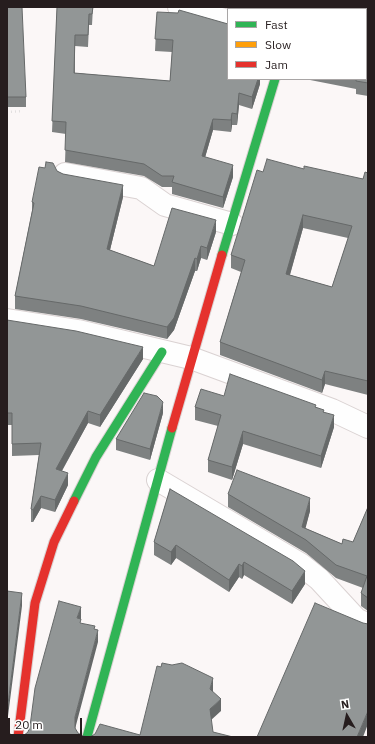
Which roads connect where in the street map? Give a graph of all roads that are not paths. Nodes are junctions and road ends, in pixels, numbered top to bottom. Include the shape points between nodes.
1 (179, 7) edge
2 (227, 22) edge
3 (275, 80) edge
4 (65, 174) edge
5 (232, 224) junction
6 (7, 320) edge
7 (162, 352) junction
8 (191, 358) junction
9 (368, 427) edge
10 (158, 480) junction
11 (368, 625) edge
12 (18, 737) edge
13 (87, 737) edge

1 - 2 street
3 - 5 street
4 - 5 street via 141,188 165,205
5 - 8 street
6 - 7 street via 78,332
7 - 8 street
7 - 12 street via 96,458 54,542 35,603
8 - 9 street via 332,410
8 - 10 street
10 - 11 street via 300,564 319,579 356,619
10 - 13 street

